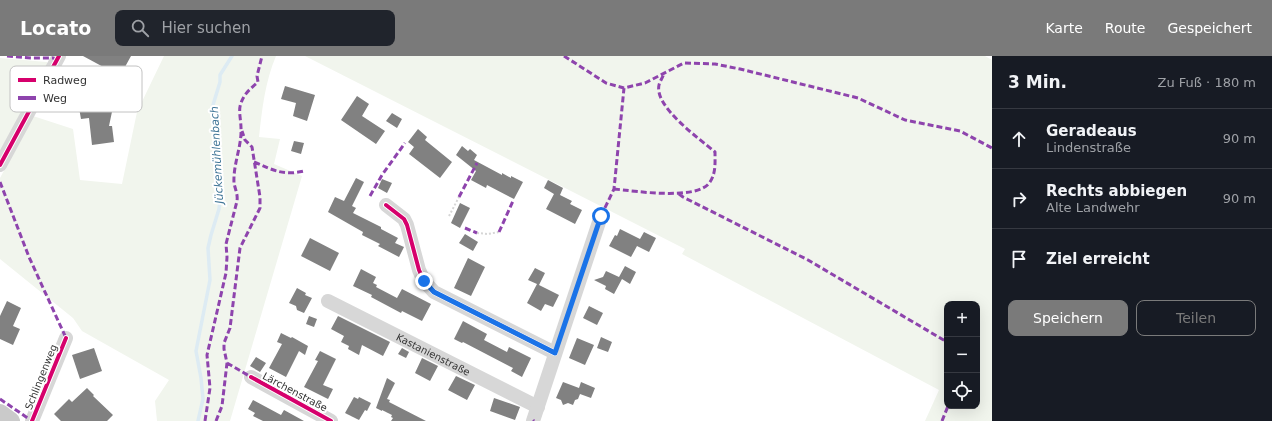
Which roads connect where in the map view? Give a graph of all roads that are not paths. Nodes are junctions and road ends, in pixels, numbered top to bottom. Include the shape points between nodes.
1 (59, 56) edge
2 (54, 66) edge
3 (29, 112) edge
4 (0, 165) edge
5 (386, 205) dead end
6 (601, 216) dead end
7 (328, 301) dead end
8 (66, 338) dead end
9 (555, 353) junction
10 (250, 377) dead end
11 (538, 407) junction
12 (0, 413) edge
13 (11, 421) edge
14 (32, 421) edge
15 (331, 421) edge
16 (533, 421) edge

1 - 2 street
3 - 4 street
5 - 9 street via 404,219 418,270 434,292
6 - 9 street
7 - 11 street, Kastanienstraße
8 - 14 street, Schlingenweg
9 - 11 street
10 - 15 street, Lärchenstraße
11 - 16 street
12 - 13 main road

